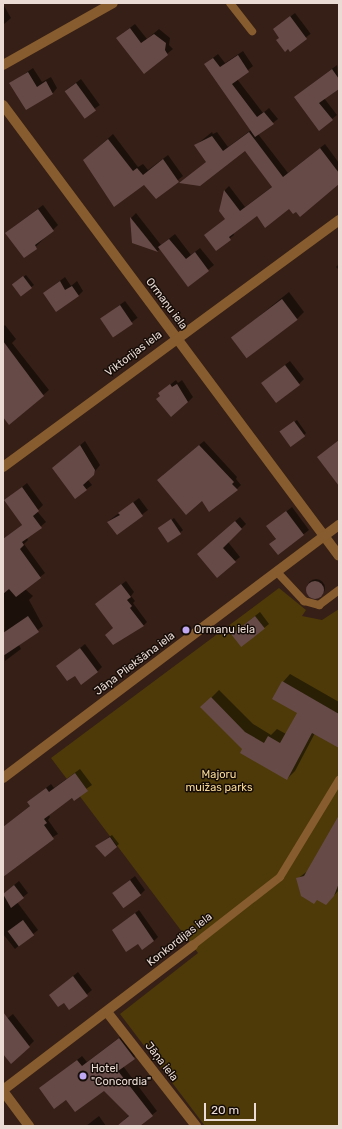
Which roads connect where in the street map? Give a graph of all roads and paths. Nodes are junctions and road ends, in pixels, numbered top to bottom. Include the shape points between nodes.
1 (113, 3) edge
2 (230, 3) edge
3 (252, 31) dead end
4 (3, 65) edge
5 (3, 105) edge
6 (339, 220) edge
7 (176, 338) junction
8 (3, 467) edge
9 (339, 525) edge
10 (324, 536) junction
11 (339, 556) edge
12 (277, 572) junction
13 (339, 590) edge
14 (3, 778) edge
15 (339, 780) edge
16 (193, 945) joint
17 (107, 1012) junction
18 (3, 1091) edge
19 (29, 1126) edge
20 (196, 1126) edge

1 - 4 street
2 - 3 lane
5 - 7 street, Ormaņu iela
6 - 7 street, Viktorijas iela via 192,329
7 - 8 street, Viktorijas iela
7 - 10 street, Ormaņu iela
9 - 10 street, Jāņa Pliekšāna iela
10 - 11 street, Ormaņu iela
10 - 12 street, Jāņa Pliekšāna iela
12 - 13 lane via 304,601 319,605
12 - 14 street, Jāņa Pliekšāna iela
15 - 16 lane, Konkordijas iela via 280,877
16 - 17 street, Konkordijas iela
17 - 18 street, Konkordijas iela
17 - 20 street, Jāņa iela
18 - 19 street

